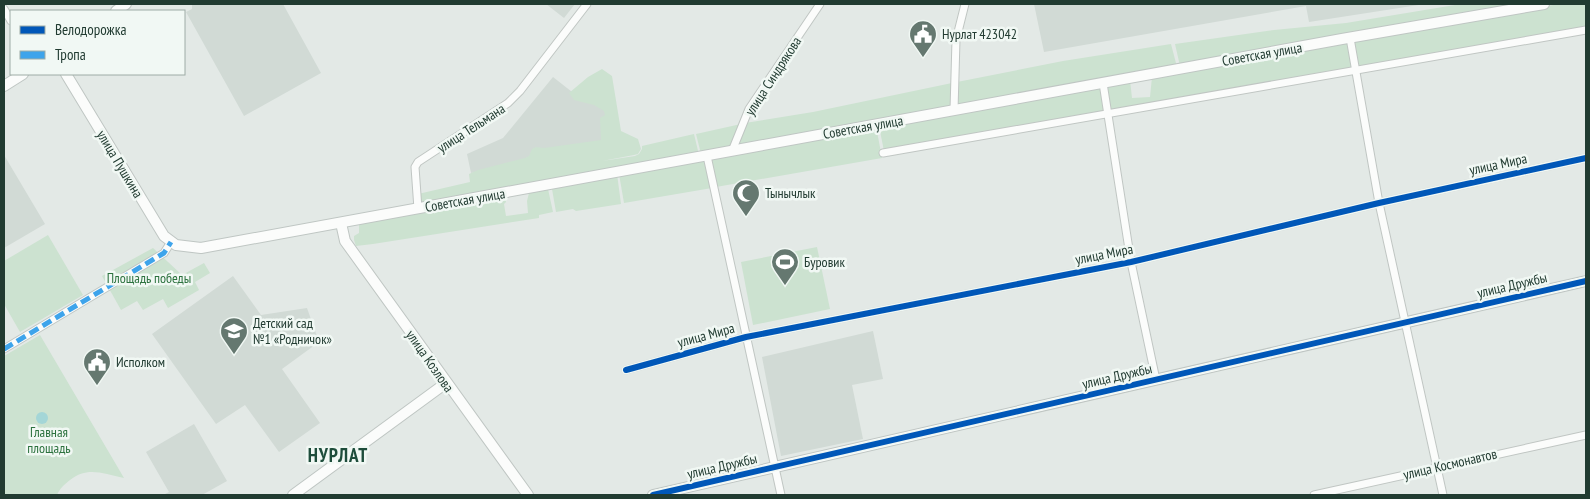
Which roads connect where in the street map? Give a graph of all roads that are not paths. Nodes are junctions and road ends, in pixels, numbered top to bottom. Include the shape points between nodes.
1 (587, 4) edge
2 (820, 4) edge
3 (965, 4) edge
4 (1544, 4) edge
5 (1586, 30) edge
6 (1350, 38) junction
7 (1355, 70) junction
8 (21, 75) edge
9 (67, 75) edge
10 (1103, 83) junction
11 (4, 86) edge
12 (954, 110) junction
13 (1108, 114) junction
14 (732, 151) junction
15 (883, 153) dead end
16 (707, 156) junction
17 (1586, 158) edge
18 (1379, 203) junction
19 (418, 209) junction
20 (341, 223) junction
21 (171, 242) junction
22 (183, 247) joint
23 (1130, 262) junction
24 (1586, 281) edge
25 (1405, 322) junction
26 (746, 338) junction
27 (4, 350) edge
28 (626, 370) dead end
29 (1156, 380) junction
30 (446, 383) junction
31 (1586, 435) edge
32 (775, 467) junction
33 (1437, 467) junction
34 (293, 495) edge
35 (528, 495) edge
36 (653, 495) edge
37 (781, 495) edge
38 (1314, 495) edge
39 (1443, 495) edge

1 - 19 street, улица Тельмана via 508,103 418,162 415,167
2 - 14 street, улица Синдрякова via 749,109
3 - 12 street via 956,40
4 - 6 main road, Советская улица
5 - 7 street
6 - 7 street
6 - 10 main road, Советская улица
7 - 13 street
7 - 18 street
8 - 11 main road
9 - 21 main road, улица Пушкина via 157,226
10 - 12 main road, Советская улица
10 - 13 street
12 - 14 main road, Советская улица
13 - 15 street
13 - 23 street
14 - 16 main road, Советская улица
16 - 19 main road, Советская улица
16 - 26 street
17 - 18 street, улица Мира
18 - 23 street, улица Мира
18 - 25 street
19 - 20 main road, Советская улица
20 - 22 main road, Советская улица via 212,247
20 - 30 main road, улица Козлова via 345,242
21 - 22 main road, улица Пушкина
21 - 27 street via 164,253
23 - 26 street, улица Мира
23 - 29 street
24 - 25 main road, улица Дружбы
25 - 29 main road, улица Дружбы
25 - 33 street
26 - 28 street, улица Мира
26 - 32 street
29 - 32 main road, улица Дружбы
30 - 34 main road
30 - 35 main road, улица Козлова
31 - 33 street, улица Космонавтов
32 - 36 main road, улица Дружбы
32 - 37 street
33 - 38 street, улица Космонавтов
33 - 39 street

